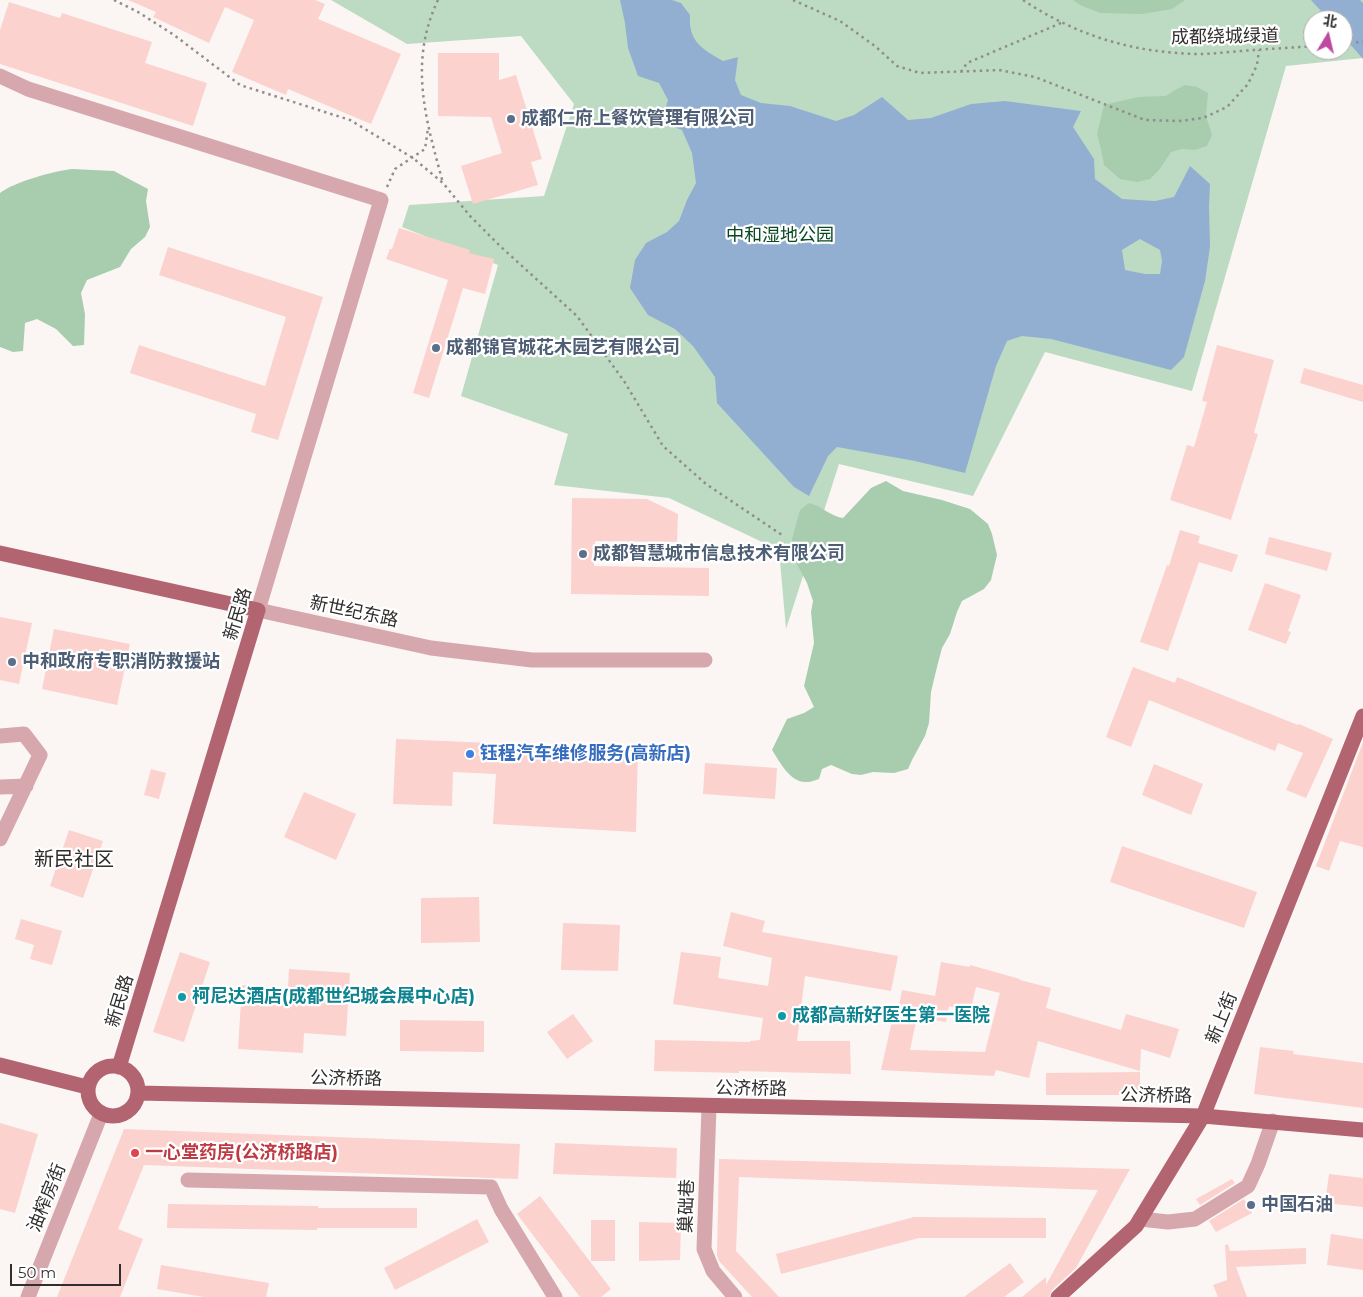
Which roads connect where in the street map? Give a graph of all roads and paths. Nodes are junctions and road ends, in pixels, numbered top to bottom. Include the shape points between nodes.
1 (114, 0) edge
2 (438, 0) edge
3 (793, 0) edge
4 (1023, 0) edge
5 (1061, 23) junction
6 (1303, 47) edge
7 (1259, 50) junction
8 (961, 72) junction
9 (0, 76) edge
10 (428, 125) junction
11 (413, 158) junction
12 (443, 183) junction
13 (381, 200) junction
14 (782, 536) dead end
15 (0, 552) edge
16 (258, 610) junction
17 (705, 660) dead end
18 (1363, 716) edge
19 (0, 736) edge
20 (26, 786) junction
21 (0, 787) edge
22 (2, 832) edge
23 (0, 1065) edge
24 (120, 1066) junction
25 (87, 1087) junction
26 (138, 1094) junction
27 (709, 1107) junction
28 (101, 1114) junction
29 (1203, 1116) junction
30 (1273, 1121) junction
31 (1363, 1130) edge
32 (188, 1180) dead end
33 (1140, 1219) junction
34 (28, 1297) edge
35 (555, 1297) edge
36 (735, 1297) edge
37 (1058, 1297) edge

1 - 11 path via 174,35 240,85 350,120
2 - 10 path via 426,32 422,59 421,80
3 - 8 path via 840,21 897,66 920,73
4 - 5 path, 成都绕城绿道
5 - 7 path, 成都绕城绿道 via 1100,39 1174,52 1201,54
5 - 8 path via 967,63
6 - 7 path, 成都绕城绿道
7 - 8 path via 1257,65 1248,84 1227,107 1203,118 1179,121 1145,120 1035,76 999,70
9 - 13 street via 28,89
10 - 11 path via 425,150
10 - 12 path
11 - 12 path
11 - 13 path via 395,169
12 - 14 path via 476,222 577,316 624,381 663,446 706,484
13 - 16 street, 新民路
15 - 16 main road, 新世纪东路
16 - 17 street, 新世纪东路 via 431,648 523,659
16 - 24 main road, 新民路
18 - 29 main road, 新上街
19 - 20 street via 24,734 40,755
20 - 21 street
20 - 22 street
23 - 25 main road
24 - 25 main road via 102,1068 90,1079
24 - 26 main road via 134,1076
25 - 28 main road via 90,1102
26 - 27 main road, 公济桥路
26 - 28 main road via 136,1102 124,1114
27 - 29 main road, 公济桥路
27 - 36 street, 巢础巷 via 704,1249 713,1271
28 - 34 street, 油榨房街
29 - 30 main road, 公济桥路
29 - 33 main road, 新上街
30 - 31 main road, 公济桥路
30 - 33 street via 1248,1186 1195,1219 1168,1222
32 - 35 street via 491,1188
33 - 37 main road, 新上街

